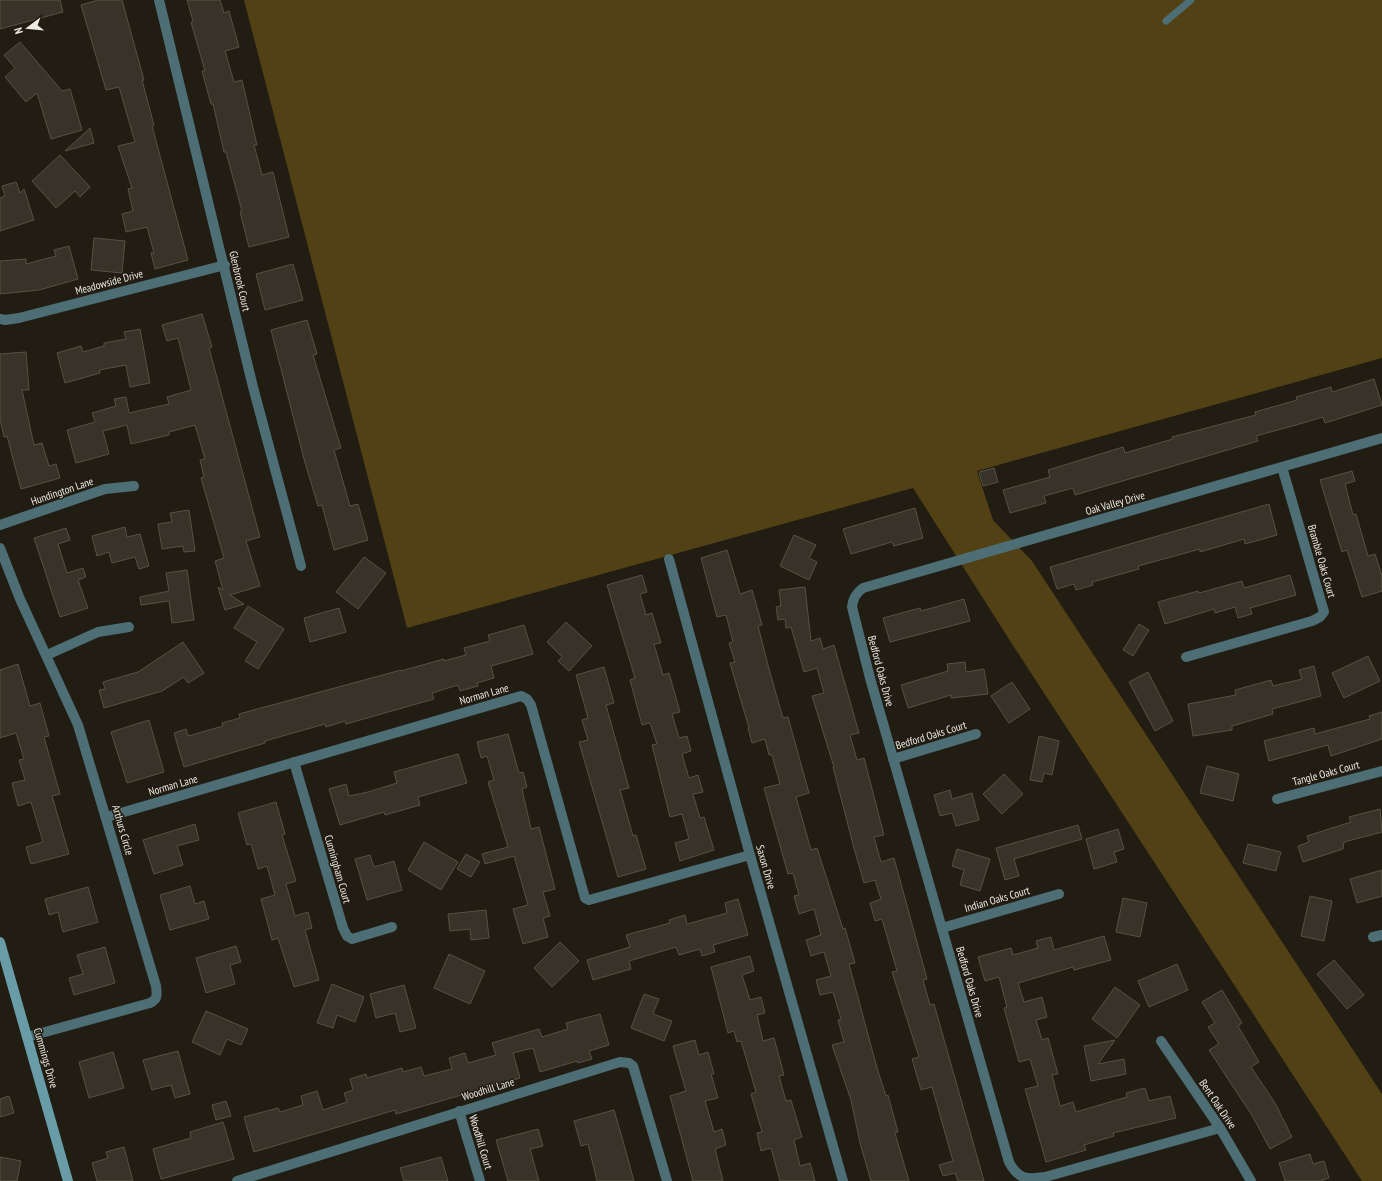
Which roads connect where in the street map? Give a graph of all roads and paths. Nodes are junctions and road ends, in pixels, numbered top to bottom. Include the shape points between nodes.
1 (159, 0) edge
2 (1191, 0) edge
3 (1166, 21) dead end
4 (224, 265) junction
5 (0, 319) edge
6 (1382, 438) edge
7 (1282, 467) junction
8 (134, 486) dead end
9 (0, 525) edge
10 (0, 548) edge
11 (669, 559) dead end
12 (301, 566) dead end
13 (857, 593) joint
14 (129, 626) dead end
15 (47, 656) junction
16 (1186, 658) dead end
17 (976, 734) dead end
18 (893, 759) junction
19 (294, 762) junction
20 (1382, 771) edge
21 (1277, 799) dead end
22 (107, 817) junction
23 (750, 855) junction
24 (1059, 894) dead end
25 (392, 927) dead end
26 (942, 928) junction
27 (0, 942) edge
28 (27, 1037) junction
29 (1161, 1041) dead end
30 (459, 1111) junction
31 (1220, 1128) junction
32 (68, 1181) edge
33 (237, 1181) edge
34 (480, 1181) edge
35 (667, 1181) edge
36 (842, 1181) edge
37 (1251, 1181) edge

1 - 4 street, Glenbrook Court
2 - 3 lane
4 - 5 street, Meadowside Drive via 19,318
4 - 12 street, Glenbrook Court
6 - 7 street, Oak Valley Drive
7 - 13 street, Oak Valley Drive via 863,588
7 - 16 street, Bramble Oaks Court via 1324,612 1312,621
8 - 9 street, Hundington Lane via 105,489
10 - 15 street, Arthurs Circle via 20,599
11 - 23 street, Saxon Drive
13 - 18 street, Bedford Oaks Drive via 852,607
14 - 15 street via 98,632
15 - 22 street, Arthurs Circle via 78,725
17 - 18 street, Bedford Oaks Court
18 - 26 street, Bedford Oaks Drive
19 - 22 street, Norman Lane
19 - 23 street, Norman Lane via 521,696 531,705 585,898 589,900
19 - 25 street, Cunningham Court via 347,936 352,939
20 - 21 street, Tangle Oaks Court
22 - 28 street, Arthurs Circle via 156,986 156,1000
23 - 36 street, Saxon Drive
24 - 26 street, Indian Oaks Court
26 - 31 street, Bedford Oaks Drive via 1009,1162 1018,1174 1030,1179 1045,1177
27 - 28 street, Cummings Drive
28 - 32 street, Cummings Drive
29 - 31 street, Bent Oak Drive
30 - 33 street, Woodhill Lane
30 - 34 street, Woodhill Court
30 - 35 street, Woodhill Lane via 620,1062 629,1063 633,1066
31 - 37 street, Bent Oak Drive

